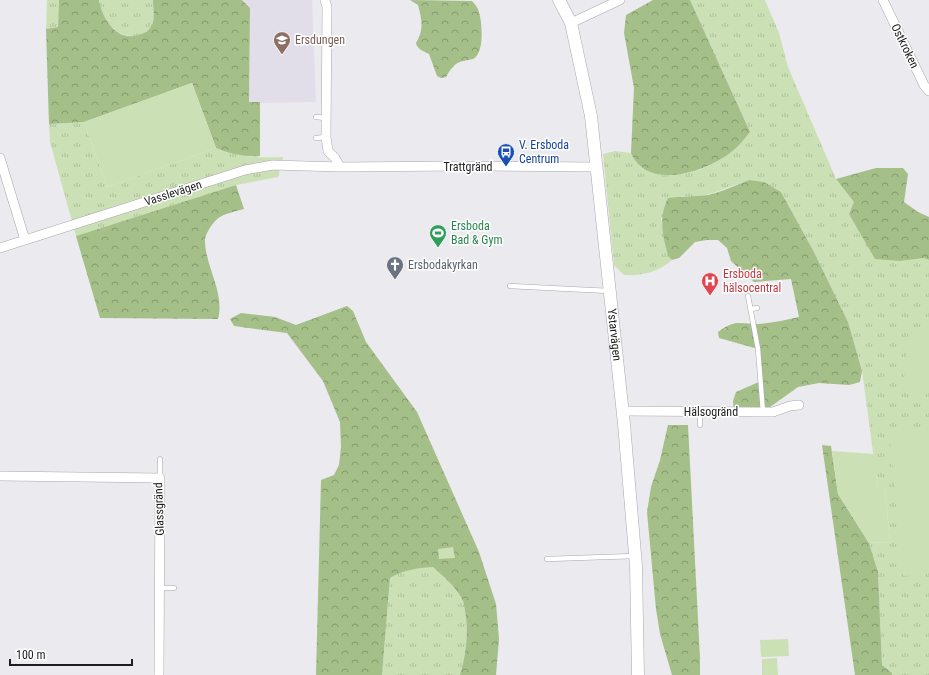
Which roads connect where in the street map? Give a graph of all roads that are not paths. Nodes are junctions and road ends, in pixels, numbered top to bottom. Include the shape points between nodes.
1 (325, 0) edge
2 (558, 0) edge
3 (620, 0) edge
4 (883, 0) edge
5 (570, 23) junction
6 (929, 91) edge
7 (316, 117) dead end
8 (327, 118) junction
9 (316, 138) dead end
10 (326, 138) junction
11 (0, 158) edge
12 (324, 167) joint
13 (340, 167) junction
14 (596, 167) junction
15 (25, 240) junction
16 (0, 248) edge
17 (510, 286) dead end
18 (609, 291) junction
19 (748, 296) dead end
20 (757, 308) dead end
21 (751, 310) junction
22 (799, 405) dead end
23 (622, 411) junction
24 (700, 412) junction
25 (763, 412) junction
26 (700, 425) dead end
27 (160, 459) dead end
28 (0, 476) edge
29 (160, 478) junction
30 (635, 556) junction
31 (547, 559) dead end
32 (160, 588) junction
33 (174, 588) dead end
34 (159, 675) edge
35 (638, 675) edge

1 - 8 street
2 - 5 street, Ystarvägen
3 - 5 street
4 - 6 street, Ostkroken
5 - 14 street, Ystarvägen via 591,116
7 - 8 lane
8 - 10 street
9 - 10 lane
10 - 13 street via 328,150
11 - 15 street
12 - 13 street, Trattgränd
12 - 15 street, Vasslevägen via 273,164 245,170
13 - 14 street, Trattgränd
14 - 18 street, Ystarvägen
15 - 16 street, Vasslevägen
17 - 18 lane
18 - 23 street, Ystarvägen
19 - 21 lane
20 - 21 lane
21 - 25 lane via 758,349
22 - 25 street, Hälsogränd
23 - 24 street, Hälsogränd
23 - 30 street, Ystarvägen
24 - 25 street, Hälsogränd
24 - 26 lane
27 - 29 lane
28 - 29 street, Glassgränd
29 - 32 street, Glassgränd
30 - 31 lane
30 - 35 street, Ystarvägen
32 - 33 lane
32 - 34 street, Glassgränd

